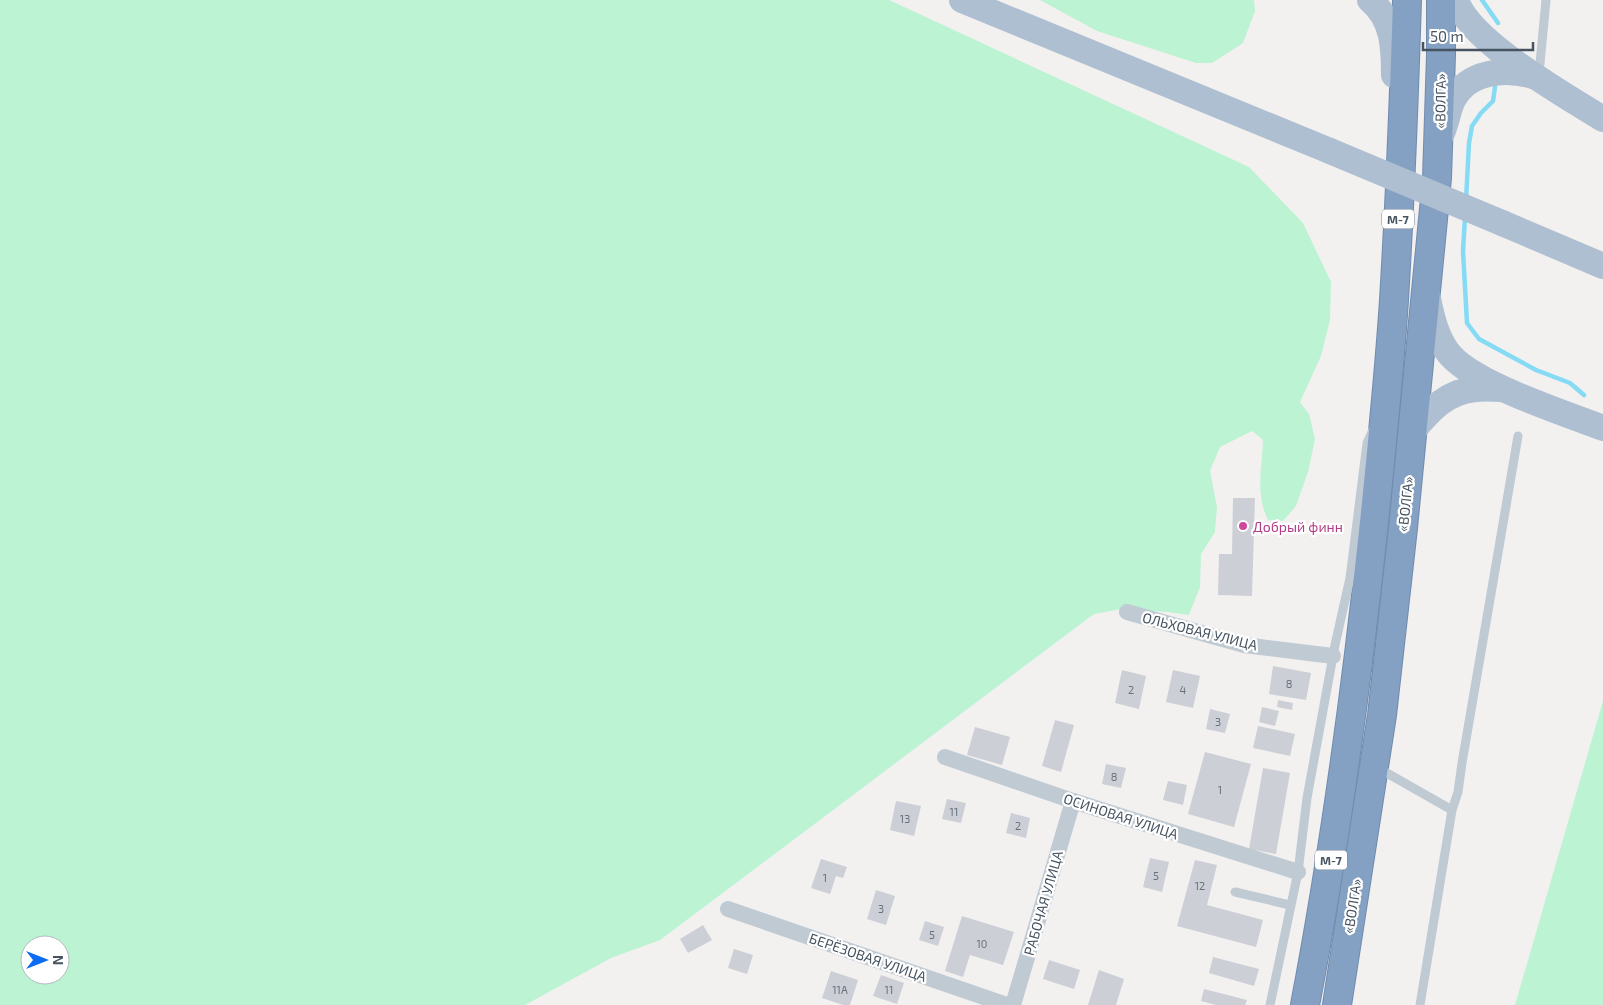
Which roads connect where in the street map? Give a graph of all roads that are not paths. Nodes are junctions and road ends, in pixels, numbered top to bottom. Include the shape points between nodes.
1 (1370, 0) edge
2 (1407, 0) edge
3 (1441, 0) edge
4 (1451, 0) edge
5 (1456, 0) edge
6 (1546, 0) edge
7 (970, 1) edge
8 (1538, 78) junction
9 (1603, 119) edge
10 (1443, 128) junction
11 (1403, 136) junction
12 (1603, 266) edge
13 (1426, 291) junction
14 (1504, 390) junction
15 (1386, 403) junction
16 (1603, 428) edge
17 (1412, 432) junction
18 (1518, 436) dead end
19 (1127, 612) dead end
20 (1333, 656) junction
21 (945, 757) dead end
22 (1374, 766) junction
23 (1073, 801) junction
24 (1452, 810) junction
25 (1298, 872) junction
26 (1235, 892) dead end
27 (1290, 905) junction
28 (728, 909) dead end
29 (1007, 1005) edge
30 (1013, 1005) edge
31 (1270, 1005) edge
32 (1305, 1005) edge
33 (1337, 1005) edge
34 (1420, 1005) edge

1 - 11 main road via 1388,24 1394,45 1395,105
2 - 11 highway, «ВОЛГА» / М-7
3 - 10 highway, «ВОЛГА» / М-7
4 - 10 main road
5 - 8 main road via 1467,21 1479,33
6 - 8 lane
7 - 12 main road, bridge
8 - 9 main road
8 - 10 main road via 1508,71 1482,76 1458,90
10 - 13 highway, «ВОЛГА» / М-7
11 - 15 highway, «ВОЛГА» / М-7
13 - 14 main road via 1435,327 1447,351 1459,364
13 - 17 highway, «ВОЛГА» / М-7
14 - 16 main road
14 - 17 main road via 1474,389 1456,393 1441,401
15 - 20 lane via 1367,443 1350,578
15 - 32 highway, «ВОЛГА» / М-7 via 1354,706
17 - 22 highway, «ВОЛГА» / М-7
18 - 24 lane via 1458,792
19 - 20 street, ОЛЬХОВАЯ УЛИЦА via 1244,645
20 - 25 lane via 1307,798
21 - 23 street, ОСИНОВАЯ УЛИЦА
22 - 24 lane
22 - 33 highway, «ВОЛГА» / М-7
23 - 25 street, ОСИНОВАЯ УЛИЦА
23 - 30 street, РАБОЧАЯ УЛИЦА
24 - 34 lane
25 - 27 lane
26 - 27 lane
27 - 31 lane
28 - 29 street, БЕРЁЗОВАЯ УЛИЦА

